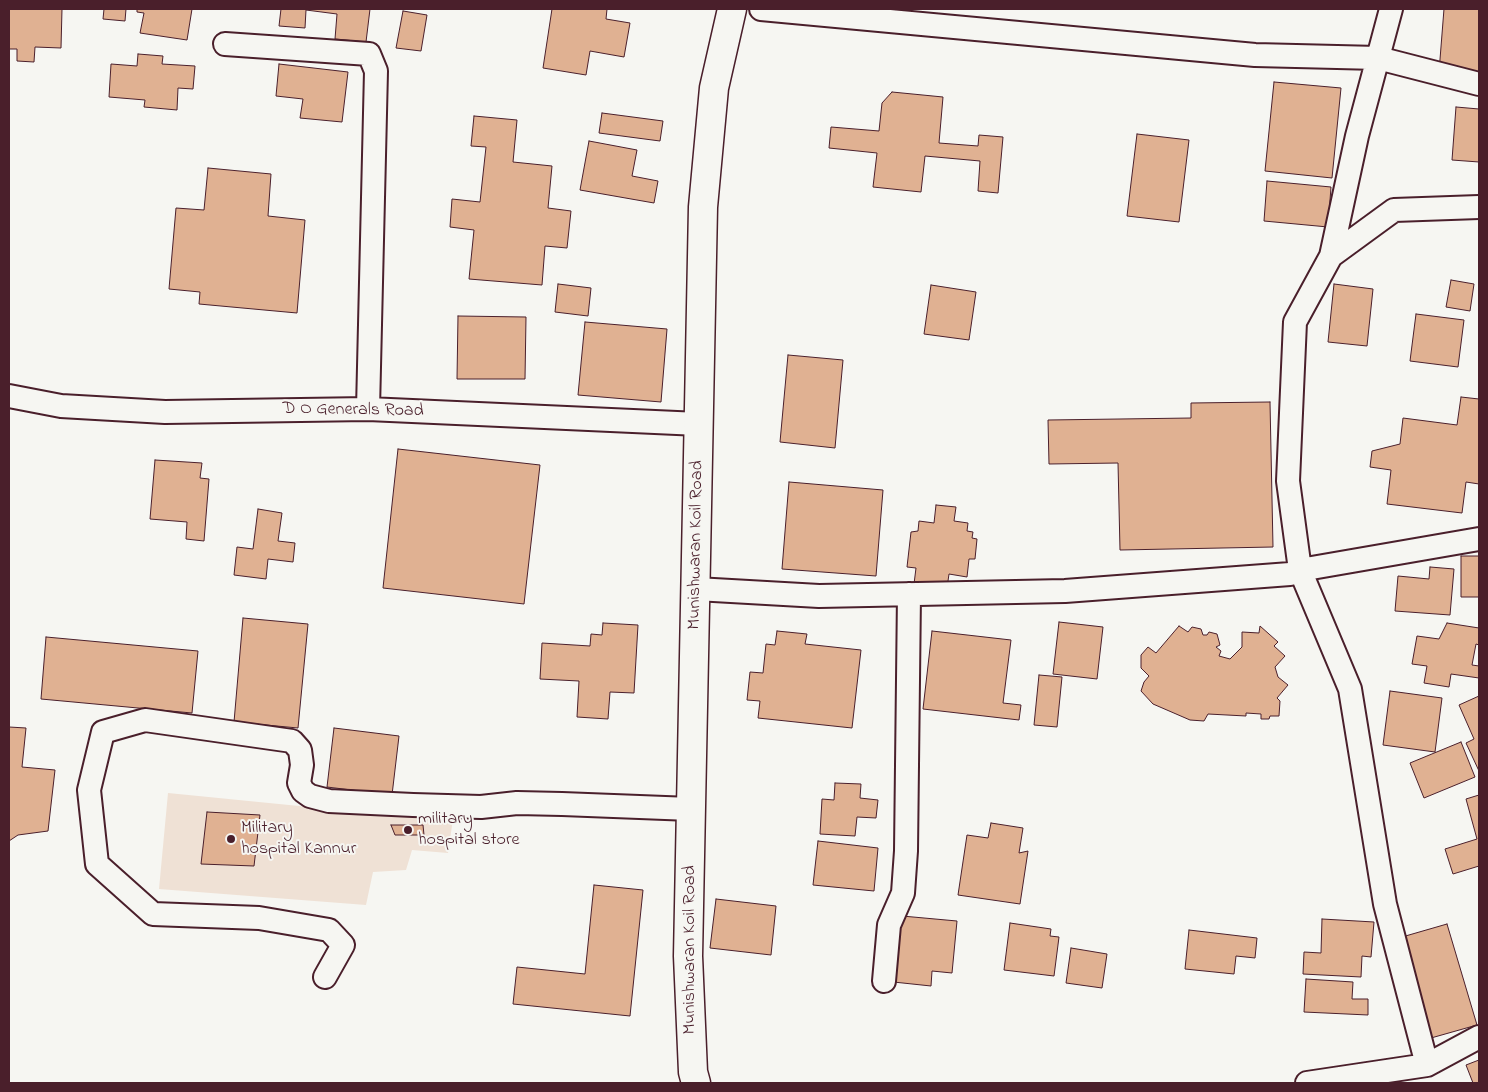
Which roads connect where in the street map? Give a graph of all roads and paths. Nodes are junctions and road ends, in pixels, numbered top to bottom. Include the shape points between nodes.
1 (732, 9) edge
2 (761, 9) edge
3 (1391, 9) edge
4 (225, 44) dead end
5 (1378, 58) junction
6 (1479, 84) edge
7 (1479, 207) edge
8 (1331, 256) junction
9 (9, 396) edge
10 (368, 409) junction
11 (699, 424) junction
12 (1479, 539) edge
13 (1300, 570) junction
14 (696, 590) junction
15 (909, 594) junction
16 (691, 809) junction
17 (325, 977) dead end
18 (884, 981) dead end
19 (1479, 1037) edge
20 (1427, 1064) junction
21 (696, 1083) edge
22 (1307, 1083) edge

1 - 11 main road, Munishwaran Koil Road via 714,88 703,207
2 - 5 street via 1255,55
3 - 5 street
4 - 10 street via 369,54 376,71
5 - 6 street
5 - 8 street
7 - 8 street via 1394,210
8 - 13 street via 1295,322 1288,481
9 - 10 street, D O Generals Road via 60,406 165,412
10 - 11 street, D O Generals Road
11 - 14 main road, Munishwaran Koil Road
12 - 13 street
13 - 15 street via 1290,574 1065,591
13 - 20 street via 1350,689 1385,904
14 - 15 street via 819,596
14 - 16 main road, Munishwaran Koil Road
15 - 18 street via 906,851 903,893 889,925
16 - 17 street via 562,804 432,806 329,800 310,796 304,791 299,783 300,750 292,741 145,720 103,732 89,790 97,864 153,914 259,918 329,930 343,945
16 - 21 main road, Munishwaran Koil Road via 688,956
19 - 20 street
20 - 22 street

